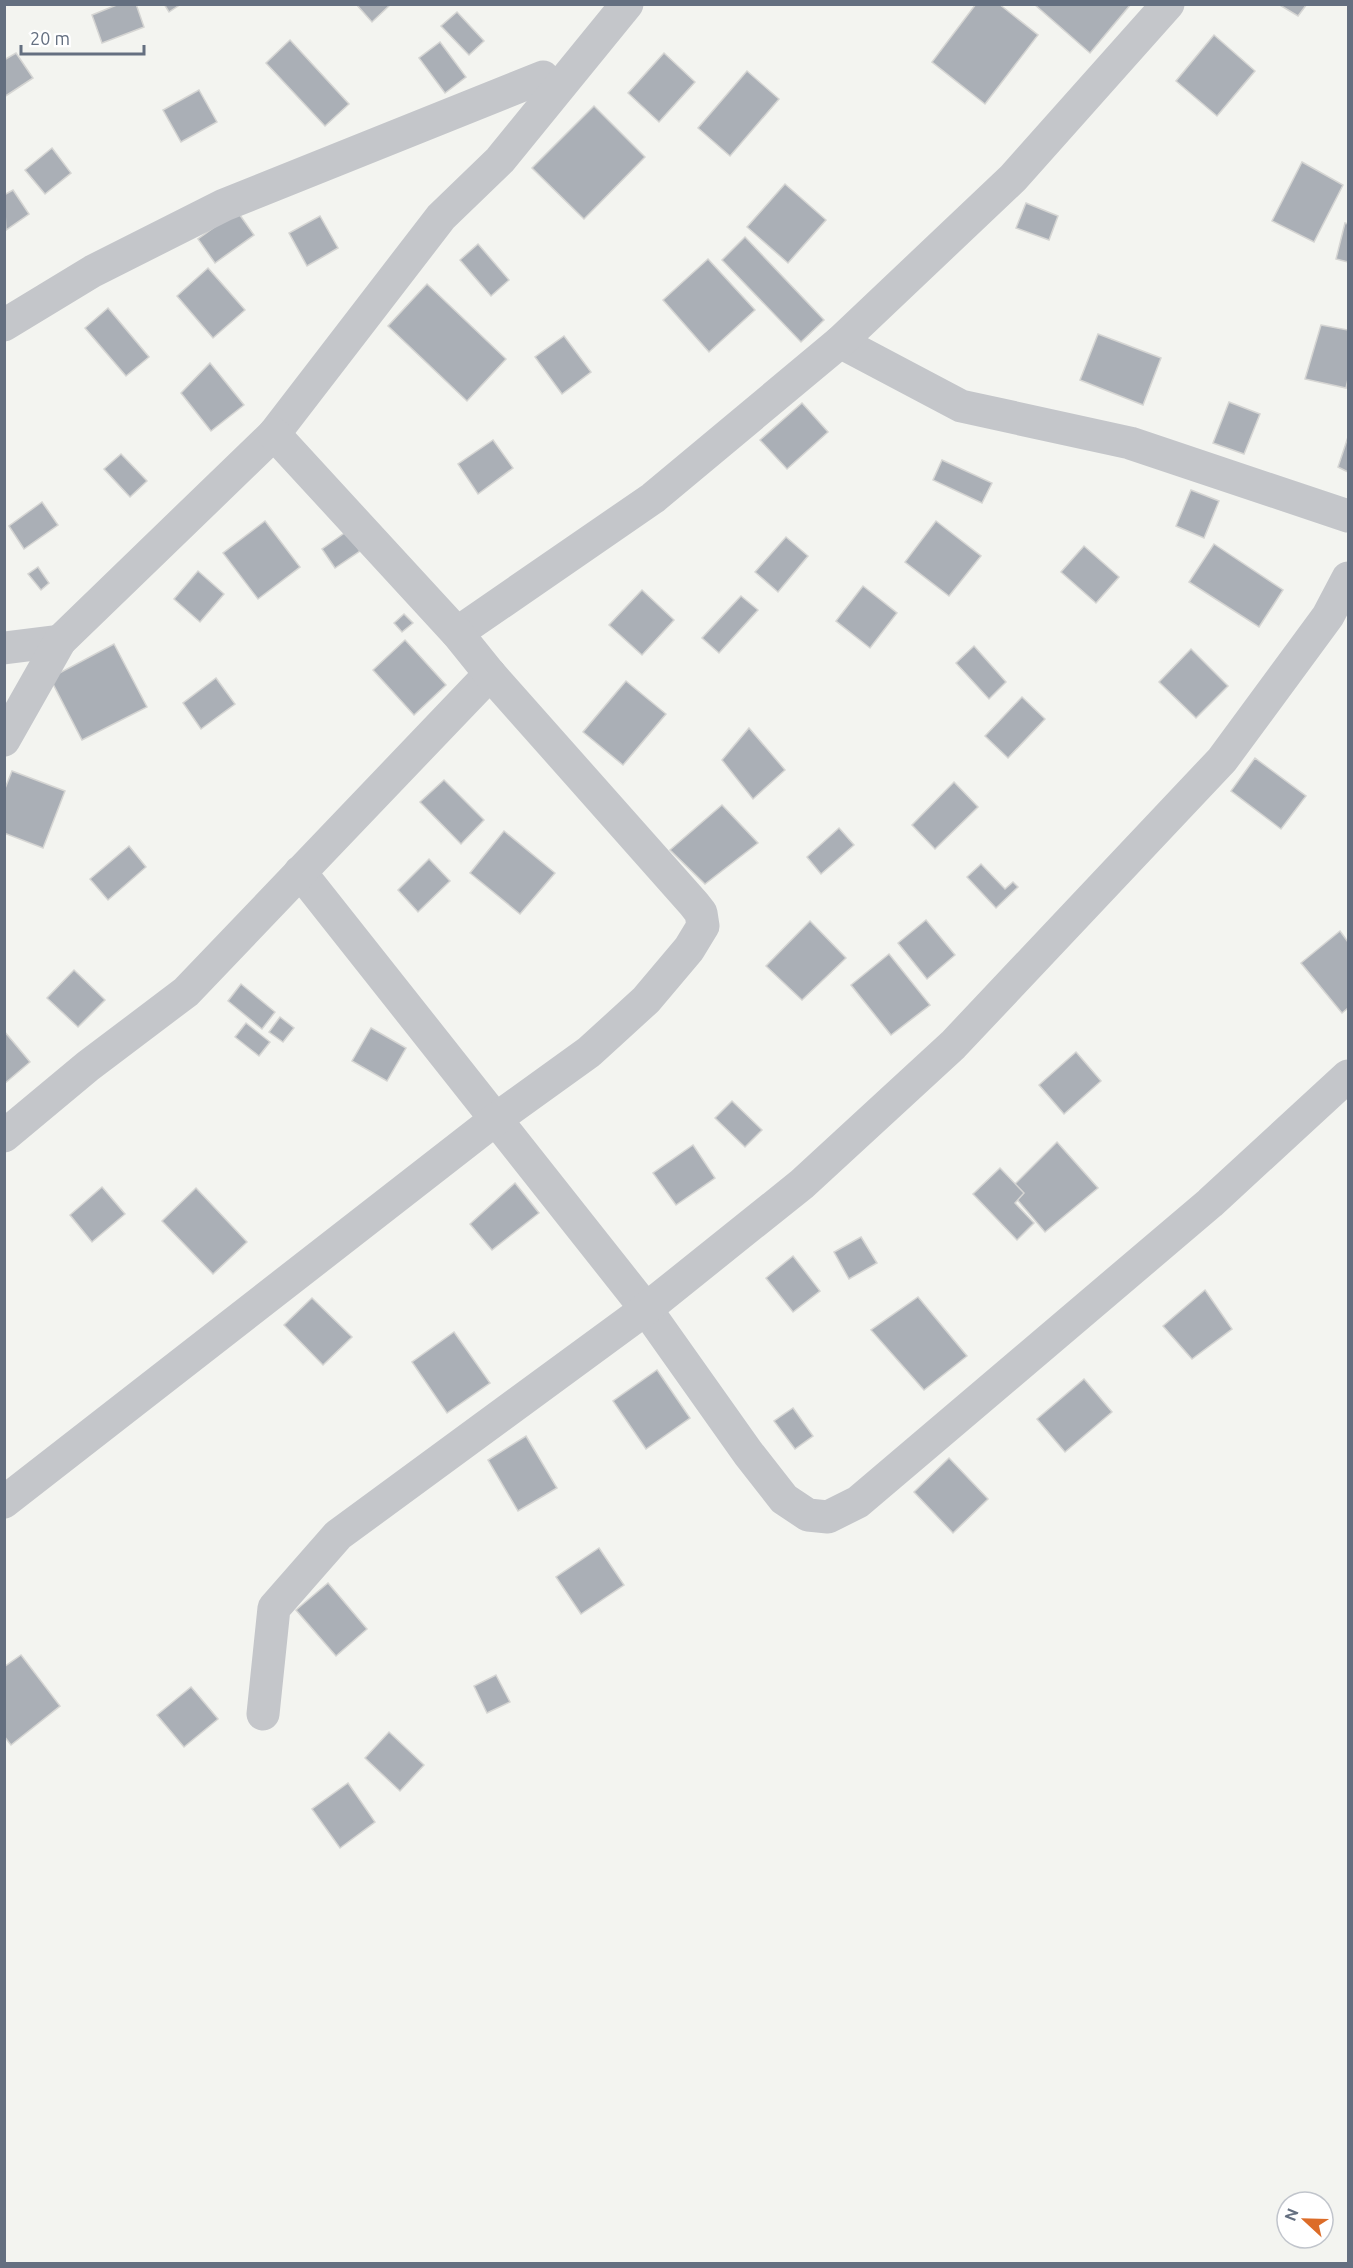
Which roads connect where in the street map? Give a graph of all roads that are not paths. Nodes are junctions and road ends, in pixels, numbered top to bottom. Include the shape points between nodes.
1 (627, 4) edge
2 (1168, 4) edge
3 (543, 77) dead end
4 (4, 325) edge
5 (840, 342) junction
6 (274, 434) junction
7 (1348, 516) edge
8 (1348, 578) edge
9 (457, 633) junction
10 (60, 641) junction
11 (4, 648) edge
12 (490, 674) junction
13 (4, 740) edge
14 (300, 872) junction
15 (1348, 1076) edge
16 (496, 1119) junction
17 (4, 1136) edge
18 (646, 1309) junction
19 (4, 1502) edge
20 (263, 1714) dead end

1 - 6 street via 500,160 441,217
2 - 5 street via 1013,178
3 - 4 street via 224,205 93,271
5 - 7 street via 962,406 1130,443
5 - 9 street via 653,498
6 - 9 street
6 - 10 street
8 - 18 street via 1328,616 1222,760 953,1045 802,1184
9 - 12 street
10 - 11 street
10 - 13 street
12 - 14 street
12 - 16 street via 704,920 698,937 646,1000 589,1052
14 - 16 street
14 - 17 street via 186,992
15 - 18 street via 1062,1331 858,1502 828,1517 808,1515 784,1499
16 - 18 street
16 - 19 street
18 - 20 street via 338,1535 274,1608

